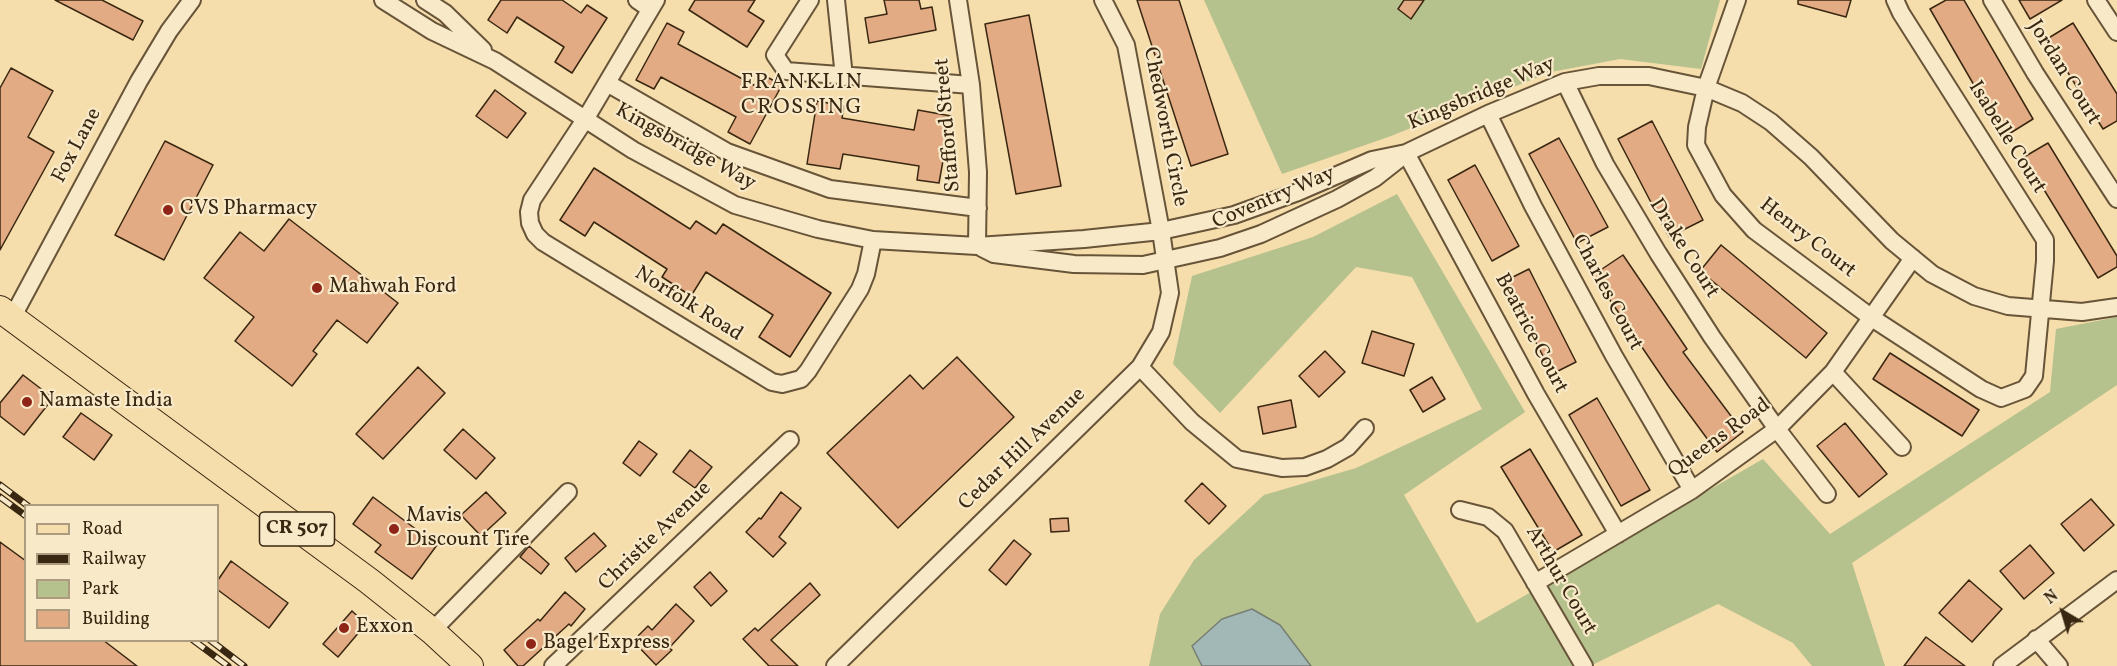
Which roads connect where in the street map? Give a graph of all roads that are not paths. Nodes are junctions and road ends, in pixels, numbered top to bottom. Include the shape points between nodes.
1 (192, 0) edge
2 (383, 0) edge
3 (425, 0) edge
4 (810, 0) edge
5 (836, 0) edge
6 (958, 0) edge
7 (1103, 0) edge
8 (1737, 0) edge
9 (1895, 0) edge
10 (1992, 0) edge
11 (2096, 0) edge
12 (648, 3) edge
13 (2117, 32) edge
14 (495, 61) junction
15 (844, 77) junction
16 (1565, 82) junction
17 (607, 83) junction
18 (970, 85) junction
19 (1706, 88) junction
20 (1488, 114) junction
21 (586, 118) junction
22 (1406, 153) junction
23 (2117, 199) edge
24 (978, 208) junction
25 (1161, 231) junction
26 (873, 240) junction
27 (976, 246) junction
28 (1913, 258) junction
29 (1166, 260) junction
30 (2117, 307) edge
31 (2041, 309) junction
32 (6, 314) edge
33 (1872, 318) junction
34 (1140, 368) junction
35 (1833, 372) junction
36 (1365, 428) dead end
37 (1777, 429) junction
38 (790, 440) dead end
39 (1902, 447) dead end
40 (1692, 490) junction
41 (568, 492) dead end
42 (1827, 494) dead end
43 (1460, 510) dead end
44 (1618, 534) junction
45 (2117, 580) edge
46 (1535, 583) junction
47 (432, 632) junction
48 (2036, 639) junction
49 (470, 666) edge
50 (553, 666) edge
51 (835, 666) edge
52 (1584, 666) edge
53 (2002, 666) edge
54 (2059, 666) edge

1 - 32 street, Fox Lane via 139,81
2 - 14 street, Kingsbridge Way via 432,31
3 - 14 street, Kingsbridge Way
4 - 15 street via 775,55 786,71
5 - 15 street
6 - 18 street, Stafford Street
7 - 25 street, Chedworth Circle via 1126,45
8 - 19 street, Henry Court
9 - 31 street, Isabelle Court via 2045,240
10 - 23 street, Jordan Court
11 - 13 street
12 - 17 street
14 - 21 street, Kingsbridge Way
15 - 18 street
16 - 19 street, Kingsbridge Way via 1599,76 1649,76
16 - 20 street, Kingsbridge Way
16 - 37 street, Drake Court via 1605,164 1658,253
17 - 21 street
17 - 24 street via 728,153 830,189
18 - 24 street, Stafford Street
19 - 28 street, Kingsbridge Way via 1742,103 1771,122
19 - 33 street, Henry Court via 1696,145 1723,195 1754,230
20 - 22 street, Kingsbridge Way
20 - 40 street, Charles Court via 1533,206
21 - 26 street, Kingsbridge Way via 633,150 735,205
21 - 26 street, Norfolk Road via 532,200 529,212 535,234 772,382 792,383 808,371 860,289
22 - 25 street, Kingsbridge Way via 1372,160 1234,215
22 - 29 street, Coventry Way via 1375,178 1261,234
22 - 44 street, Beatrice Court via 1536,394
24 - 27 street, Stafford Street
25 - 27 street
25 - 29 street, Cedar Hill Avenue
26 - 27 street, Kingsbridge Way
27 - 29 street, Coventry Way via 994,254 1074,264 1143,266
28 - 31 street, Kingsbridge Way via 1932,274 1974,296 2008,306
28 - 33 street, Queens Road
29 - 34 street, Cedar Hill Avenue via 1170,293 1161,332
30 - 31 street, Kingsbridge Way via 2082,312
31 - 33 street, Isabelle Court via 2034,376 2025,388 2001,398
32 - 47 main road, CR 507 via 369,581
33 - 35 street, Queens Road
34 - 36 street via 1192,422 1237,459 1282,468 1305,467 1348,447
34 - 51 street, Cedar Hill Avenue
35 - 37 street, Queens Road
35 - 39 street
37 - 40 street, Queens Road
37 - 42 street, Drake Court
38 - 50 street, Christie Avenue
40 - 44 street, Queens Road
41 - 47 street
43 - 46 street, Arthur Court via 1488,517 1505,531
44 - 46 street, Queens Road
45 - 48 street
46 - 52 street, Arthur Court
47 - 49 main road, CR 507
48 - 53 street
48 - 54 street

